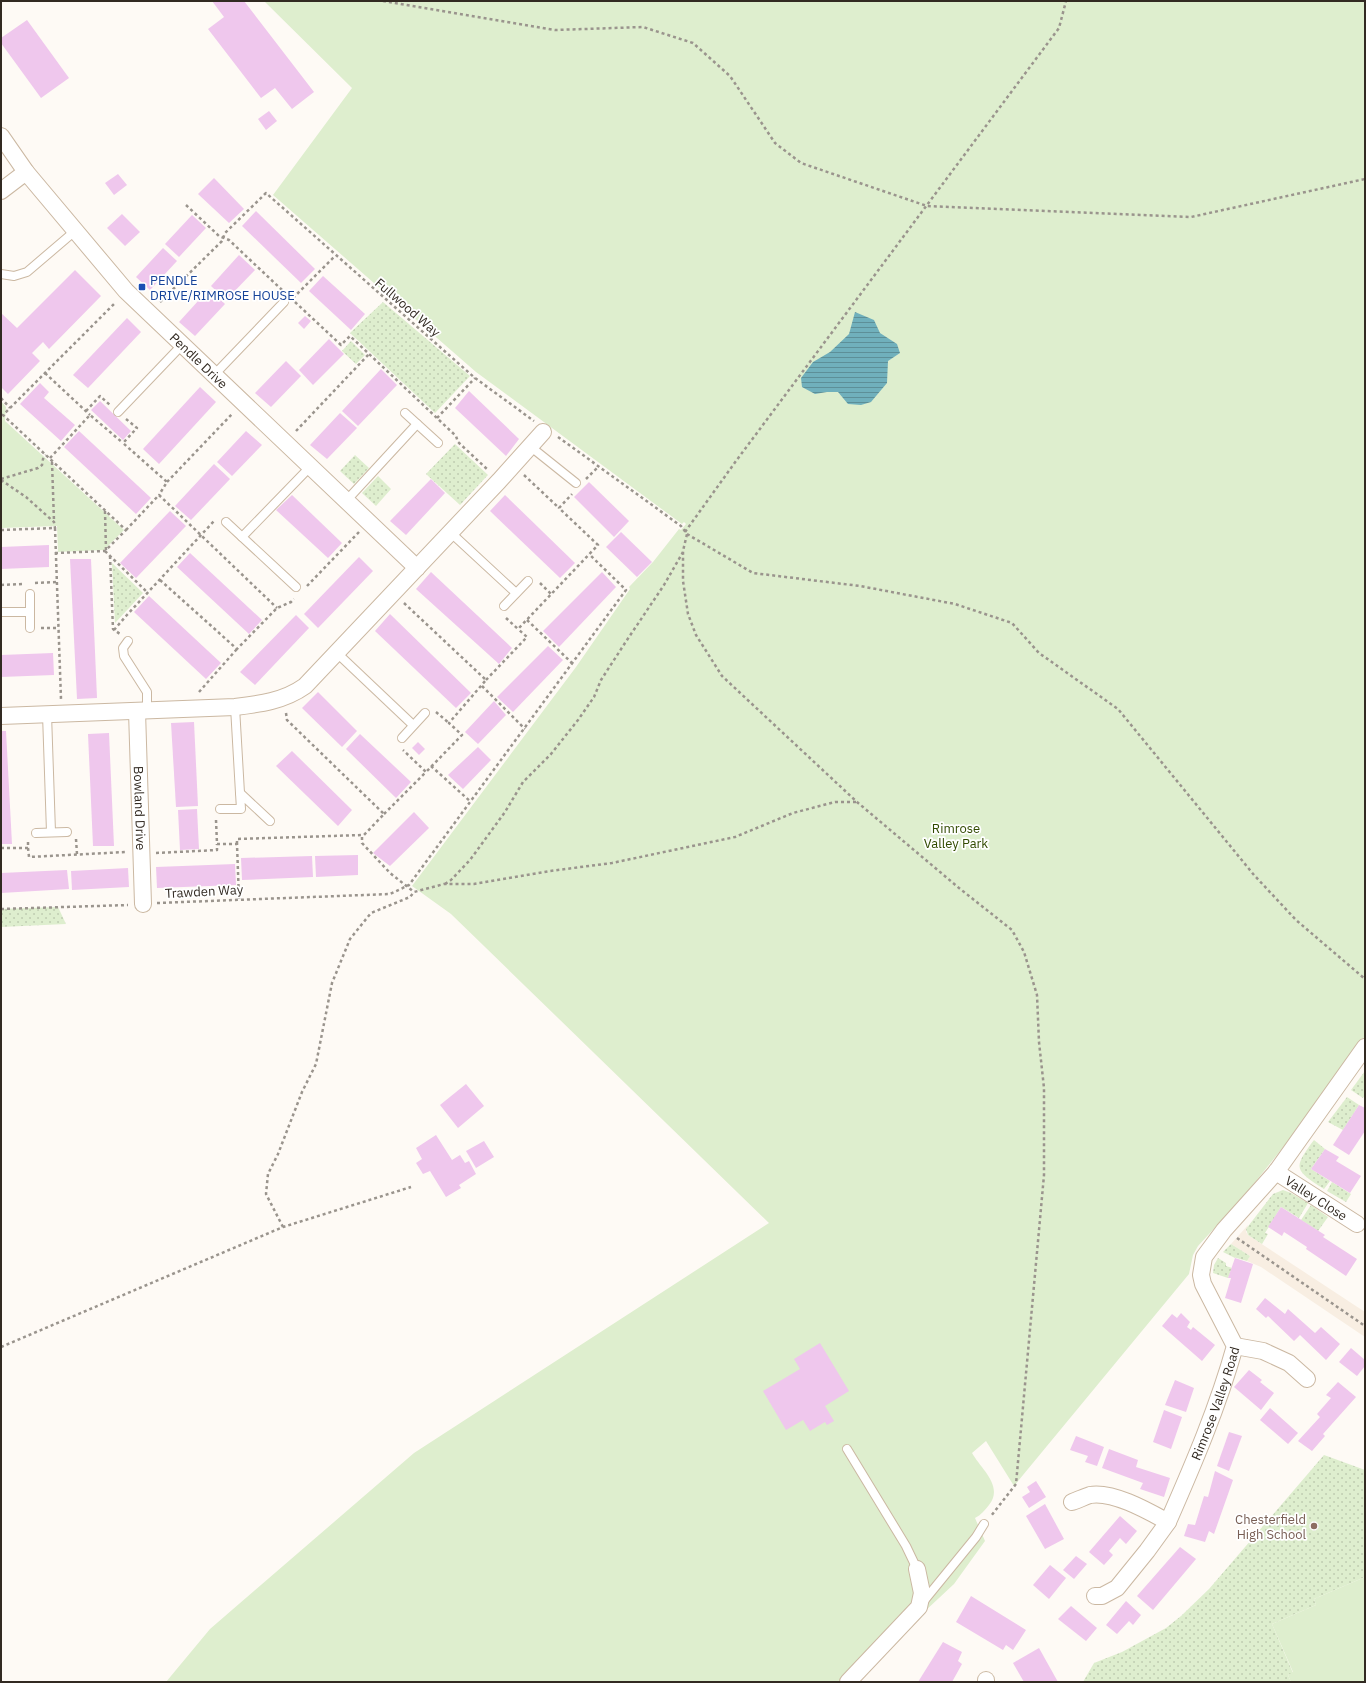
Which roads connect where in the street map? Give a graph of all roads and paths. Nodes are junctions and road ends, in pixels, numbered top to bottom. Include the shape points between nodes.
1 (383, 1) edge
2 (1066, 1) edge
3 (1, 136) edge
4 (26, 172) junction
5 (1365, 179) edge
6 (1, 191) edge
7 (186, 205) dead end
8 (927, 206) junction
9 (75, 231) junction
10 (224, 238) junction
11 (335, 256) junction
12 (1, 274) edge
13 (126, 291) junction
14 (288, 301) junction
15 (148, 313) junction
16 (182, 345) junction
17 (369, 354) junction
18 (45, 373) junction
19 (214, 375) junction
20 (475, 378) junction
21 (1, 398) edge
22 (243, 403) junction
23 (10, 408) junction
24 (86, 411) junction
25 (118, 412) junction
26 (405, 413) dead end
27 (3, 415) junction
28 (90, 415) junction
29 (1, 418) edge
30 (437, 418) junction
31 (417, 424) junction
32 (544, 429) junction
33 (285, 443) junction
34 (123, 444) junction
35 (438, 444) dead end
36 (531, 447) junction
37 (46, 455) junction
38 (50, 458) junction
39 (52, 461) junction
40 (514, 466) junction
41 (310, 467) junction
42 (598, 467) junction
43 (1, 480) edge
44 (499, 481) junction
45 (167, 482) junction
46 (577, 485) junction
47 (158, 495) junction
48 (346, 501) junction
49 (559, 508) junction
50 (105, 511) junction
51 (54, 522) junction
52 (226, 522) joint
53 (368, 522) junction
54 (54, 528) junction
55 (1, 530) edge
56 (126, 530) junction
57 (450, 532) junction
58 (686, 533) junction
59 (200, 535) junction
60 (242, 537) junction
61 (106, 551) junction
62 (683, 551) junction
63 (55, 553) junction
64 (589, 554) junction
65 (110, 556) junction
66 (417, 568) junction
67 (160, 580) junction
68 (528, 581) dead end
69 (29, 583) dead end
70 (1, 585) edge
71 (299, 589) junction
72 (148, 593) junction
73 (516, 593) junction
74 (30, 594) dead end
75 (394, 594) junction
76 (504, 606) joint
77 (277, 608) junction
78 (1, 612) edge
79 (30, 612) junction
80 (527, 620) junction
81 (30, 628) joint
82 (58, 628) junction
83 (518, 629) junction
84 (114, 630) junction
85 (128, 641) joint
86 (236, 649) junction
87 (337, 653) junction
88 (573, 664) junction
89 (486, 680) junction
90 (482, 686) junction
91 (283, 698) junction
92 (235, 707) junction
93 (195, 709) junction
94 (142, 711) junction
95 (425, 713) dead end
96 (54, 714) junction
97 (1, 716) edge
98 (413, 725) junction
99 (525, 729) junction
100 (402, 738) joint
101 (431, 766) junction
102 (426, 772) junction
103 (240, 793) junction
104 (471, 802) junction
105 (857, 802) junction
106 (220, 809) joint
107 (384, 814) junction
108 (270, 821) dead end
109 (51, 832) junction
110 (67, 832) dead end
111 (36, 833) joint
112 (362, 836) junction
113 (216, 844) junction
114 (238, 844) junction
115 (1, 848) edge
116 (28, 848) junction
117 (141, 852) junction
118 (444, 884) junction
119 (406, 886) junction
120 (414, 892) junction
121 (239, 900) junction
122 (143, 904) junction
123 (1, 909) edge
124 (1365, 979) edge
125 (1365, 1047) edge
126 (1276, 1172) junction
127 (411, 1186) dead end
128 (1356, 1224) dead end
129 (282, 1227) junction
130 (1224, 1230) junction
131 (1365, 1326) edge
132 (1234, 1346) junction
133 (1, 1347) edge
134 (1307, 1379) dead end
135 (847, 1449) dead end
136 (1072, 1502) dead end
137 (1168, 1522) junction
138 (984, 1524) joint
139 (917, 1569) joint
140 (1095, 1596) dead end
141 (919, 1607) junction
142 (848, 1682) edge

1 - 8 path via 555,30 643,27 693,43 730,76 775,143 801,162
2 - 8 path via 1059,28
3 - 4 street, Pendle Drive
4 - 6 street
4 - 9 street, Pendle Drive
5 - 8 path via 1191,217
7 - 10 path
8 - 58 path via 736,461
9 - 12 lane via 27,272 14,276
9 - 13 street, Pendle Drive
10 - 11 path, Fullwood Way via 225,233 266,193
10 - 14 path via 229,240
10 - 15 path, Fullwood Way
11 - 14 path
11 - 20 path, Fullwood Way
13 - 15 street, Pendle Drive
13 - 18 path
14 - 17 path via 341,345 350,336
14 - 19 lane
15 - 16 street, Pendle Drive
16 - 19 street, Pendle Drive
16 - 25 lane
17 - 30 path
17 - 33 path
18 - 23 path
18 - 24 path
19 - 22 street, Pendle Drive
20 - 30 path
20 - 32 path, Fullwood Way
21 - 23 path
22 - 33 street, Pendle Drive
22 - 45 path
23 - 27 path
24 - 25 path via 100,396
24 - 28 path
25 - 34 path via 137,428
26 - 31 lane
27 - 29 path
27 - 37 path
28 - 34 path
28 - 38 path
30 - 44 path
31 - 35 lane
31 - 48 lane
32 - 36 street
32 - 42 path, Fullwood Way
33 - 41 street, Pendle Drive
34 - 45 path
36 - 40 street
36 - 46 lane
37 - 38 path
37 - 43 path via 38,468
38 - 39 path
39 - 50 path
39 - 51 path
40 - 44 street
40 - 49 path
41 - 48 street, Pendle Drive
41 - 60 lane
42 - 46 path
42 - 58 path, Fullwood Way via 681,526
43 - 51 path via 26,497
44 - 57 street
45 - 47 path
46 - 49 path
47 - 56 path
47 - 59 path
48 - 53 street, Pendle Drive
49 - 64 path via 598,545
50 - 56 path
50 - 61 path
51 - 54 path
52 - 59 path via 218,516
52 - 60 lane
53 - 66 street, Pendle Drive
53 - 71 path
54 - 55 path
54 - 63 path
56 - 61 path
57 - 66 street
57 - 73 lane
58 - 62 path
58 - 124 path via 753,573 860,586 955,604 1012,623 1039,653 1118,709 1254,875 1296,920
59 - 67 path
59 - 77 path
60 - 71 lane
61 - 63 path
61 - 65 path
62 - 105 path via 683,581 688,614 696,635 722,676
62 - 118 path via 578,720 551,754 523,782 470,860
63 - 82 path
64 - 80 path
64 - 88 path via 626,590
65 - 72 path
65 - 84 path
66 - 75 street
67 - 72 path
67 - 86 path
68 - 73 lane
69 - 70 path
71 - 77 path via 291,602
72 - 84 path
73 - 76 lane
74 - 79 lane
75 - 87 street
75 - 89 path
76 - 83 path via 500,612
77 - 86 path
78 - 79 lane
79 - 81 lane
80 - 83 path
80 - 88 path
81 - 82 path
82 - 96 path
83 - 89 path via 527,637
84 - 85 path
85 - 94 lane, Bowland Drive via 124,648 124,656 146,692
86 - 93 path via 194,697
87 - 91 street via 305,686
87 - 98 lane
88 - 99 path
89 - 90 path
90 - 99 path
90 - 101 path via 449,723 462,735
91 - 92 street
91 - 107 path via 287,720
92 - 93 street
92 - 103 lane
93 - 94 street
94 - 96 street
94 - 117 street, Bowland Drive
95 - 98 lane
96 - 97 street
96 - 109 lane
98 - 100 lane
99 - 104 path
100 - 102 path via 397,744
101 - 102 path
101 - 104 path
102 - 107 path
103 - 106 lane via 240,809
103 - 108 lane
104 - 119 path via 414,879
105 - 118 path via 835,802 793,813 735,837 612,863 550,870 474,884
105 - 138 path via 1012,930 1024,952 1037,995 1044,1088 1044,1174 1016,1484
106 - 113 path via 215,809
107 - 112 path
109 - 110 lane
109 - 111 lane
111 - 116 path via 27,834
112 - 114 path via 237,839
112 - 119 path via 362,843
113 - 114 path
113 - 117 path via 217,850
114 - 121 path
115 - 116 path
116 - 117 path via 29,857
117 - 122 street, Bowland Drive
118 - 120 path
119 - 120 path
119 - 121 path, Trawden Way via 390,894
120 - 129 path via 410,897 371,913 350,939 332,983 316,1064 268,1174 266,1194
121 - 122 path, Trawden Way
122 - 123 path, Trawden Way
125 - 126 street, Rimrose Valley Road
126 - 128 street, Valley Close
126 - 130 street, Rimrose Valley Road
127 - 129 path
129 - 133 path
130 - 131 path
130 - 132 street, Rimrose Valley Road via 1204,1257 1201,1275
132 - 134 street via 1263,1352 1283,1360
132 - 137 street, Rimrose Valley Road via 1225,1383
135 - 139 lane via 906,1546
136 - 137 street via 1091,1495 1113,1497 1144,1508
137 - 140 street, Rimrose Valley Road via 1117,1588 1102,1596
138 - 141 lane
139 - 141 street via 922,1593
141 - 142 street

